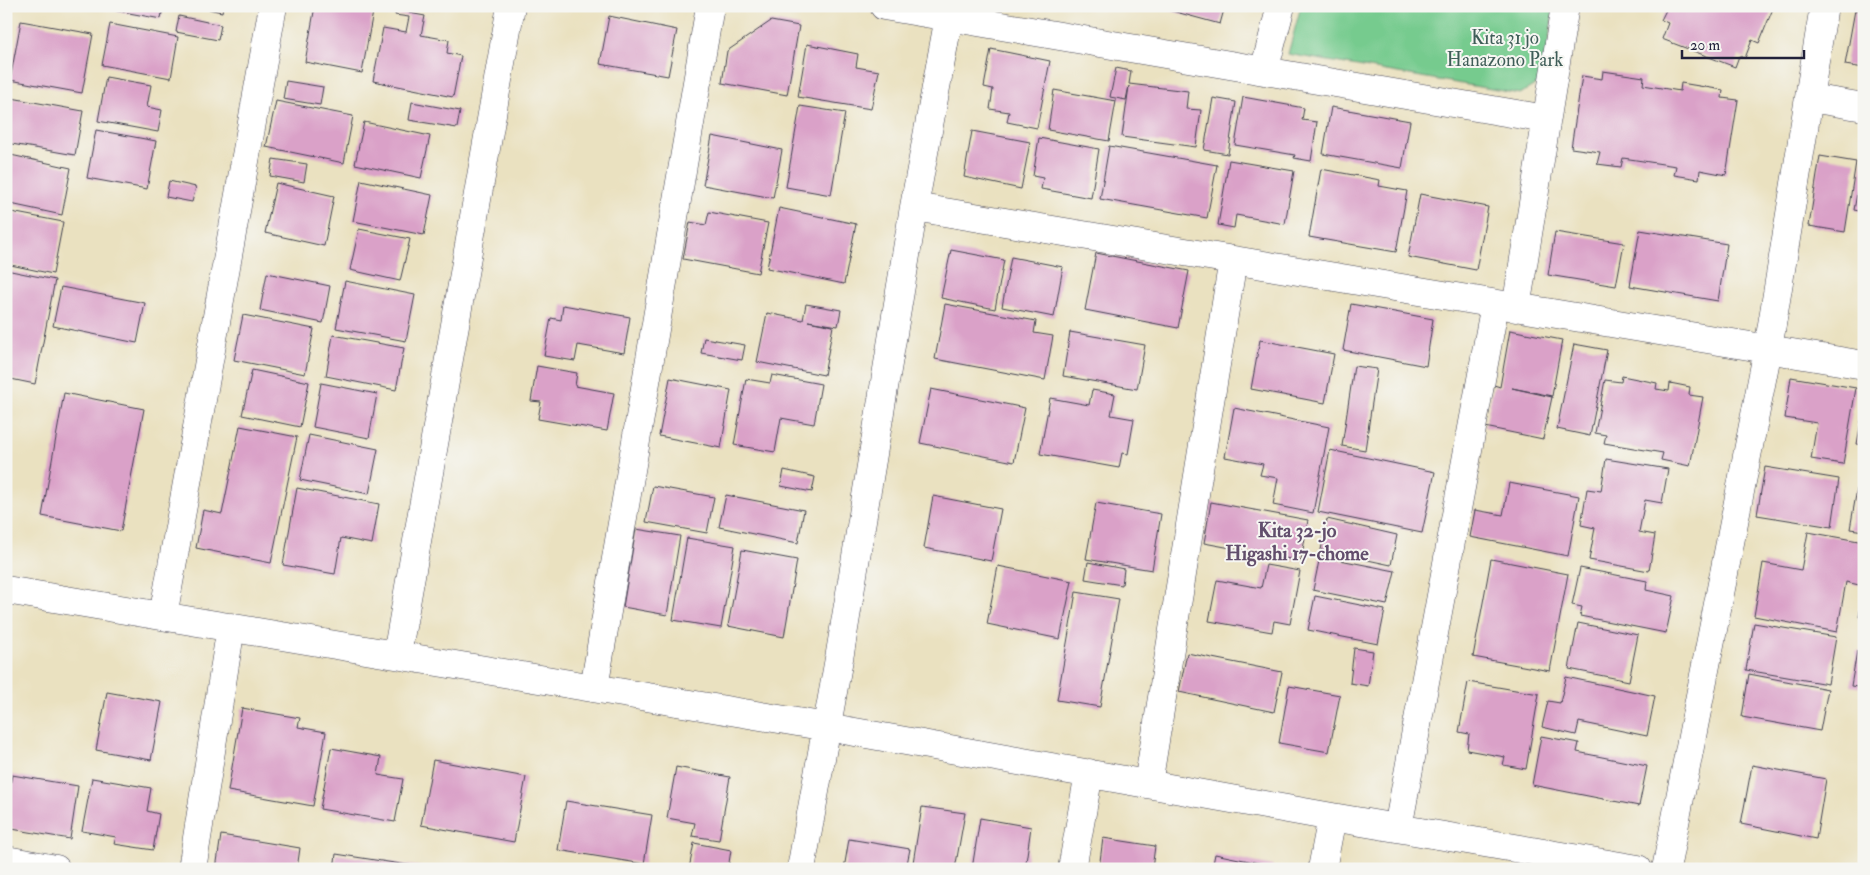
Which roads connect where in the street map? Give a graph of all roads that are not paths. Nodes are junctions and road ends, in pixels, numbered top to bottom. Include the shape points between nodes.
1 (273, 6) edge
2 (511, 6) edge
3 (710, 6) edge
4 (884, 6) edge
5 (1281, 6) edge
6 (1565, 6) edge
7 (1824, 6) edge
8 (950, 12) edge
9 (1264, 71) junction
10 (1810, 98) junction
11 (1864, 108) edge
12 (1546, 119) junction
13 (914, 207) junction
14 (1233, 260) junction
15 (1506, 306) junction
16 (1768, 349) junction
17 (1864, 365) edge
18 (6, 590) edge
19 (163, 616) junction
20 (231, 628) junction
21 (397, 655) junction
22 (594, 688) junction
23 (827, 727) junction
24 (1089, 773) junction
25 (1148, 784) junction
26 (1332, 817) junction
27 (1398, 828) junction
28 (6, 860) edge
29 (56, 869) edge
30 (192, 869) edge
31 (801, 869) edge
32 (1072, 869) edge
33 (1322, 869) edge
34 (1638, 869) edge
35 (1666, 869) edge

1 - 19 street
2 - 21 street
3 - 22 street
4 - 8 street
5 - 9 street
6 - 12 street
7 - 10 street
8 - 9 street
8 - 13 street
9 - 12 street
10 - 11 street
10 - 16 street
12 - 15 street
13 - 14 street
13 - 23 street
14 - 15 street
14 - 25 street
15 - 16 street
15 - 27 street
16 - 17 street
16 - 35 street
18 - 19 street
19 - 20 street
20 - 21 street
20 - 30 street
21 - 22 street
22 - 23 street
23 - 24 street
23 - 31 street
24 - 25 street
24 - 32 street
25 - 26 street
26 - 27 street
26 - 33 street
27 - 34 street
28 - 29 street

